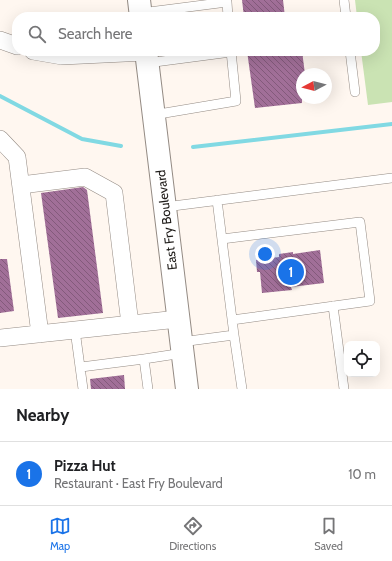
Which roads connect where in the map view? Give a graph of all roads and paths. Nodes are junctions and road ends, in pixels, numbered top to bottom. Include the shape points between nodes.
1 (344, 0) edge
2 (227, 1) edge
3 (140, 10) edge
4 (228, 12) edge
5 (345, 12) edge
6 (0, 40) edge
7 (12, 44) edge
8 (146, 56) edge
9 (231, 56) edge
10 (351, 56) edge
11 (355, 92) dead end
12 (153, 115) junction
13 (0, 139) edge
14 (392, 178) edge
15 (21, 185) junction
16 (217, 200) junction
17 (165, 208) junction
18 (222, 239) junction
19 (333, 306) junction
20 (178, 319) junction
21 (232, 320) junction
22 (130, 324) junction
23 (75, 330) junction
24 (40, 334) junction
25 (234, 335) junction
26 (0, 338) edge
27 (182, 347) junction
28 (144, 359) junction
29 (81, 367) junction
30 (183, 388) edge
31 (83, 389) edge
32 (148, 389) edge
33 (242, 389) edge
34 (344, 389) edge

1 - 5 lane
2 - 3 lane
2 - 4 lane
6 - 7 street
8 - 12 main road, East Fry Boulevard
9 - 12 lane via 236,101
10 - 11 lane
12 - 17 main road, East Fry Boulevard
13 - 15 street via 17,157
14 - 16 lane
15 - 22 street via 85,177 114,192
15 - 24 street
16 - 17 lane
16 - 18 lane
17 - 20 main road, East Fry Boulevard
18 - 19 lane via 360,222 370,301
18 - 21 lane
19 - 21 lane
19 - 34 lane
20 - 22 street
20 - 27 main road, East Fry Boulevard
21 - 25 lane
22 - 23 street
23 - 24 street
23 - 29 lane
24 - 26 street
25 - 27 lane
25 - 33 lane
27 - 28 lane
27 - 30 main road, East Fry Boulevard
28 - 29 lane
28 - 32 lane
29 - 31 lane

